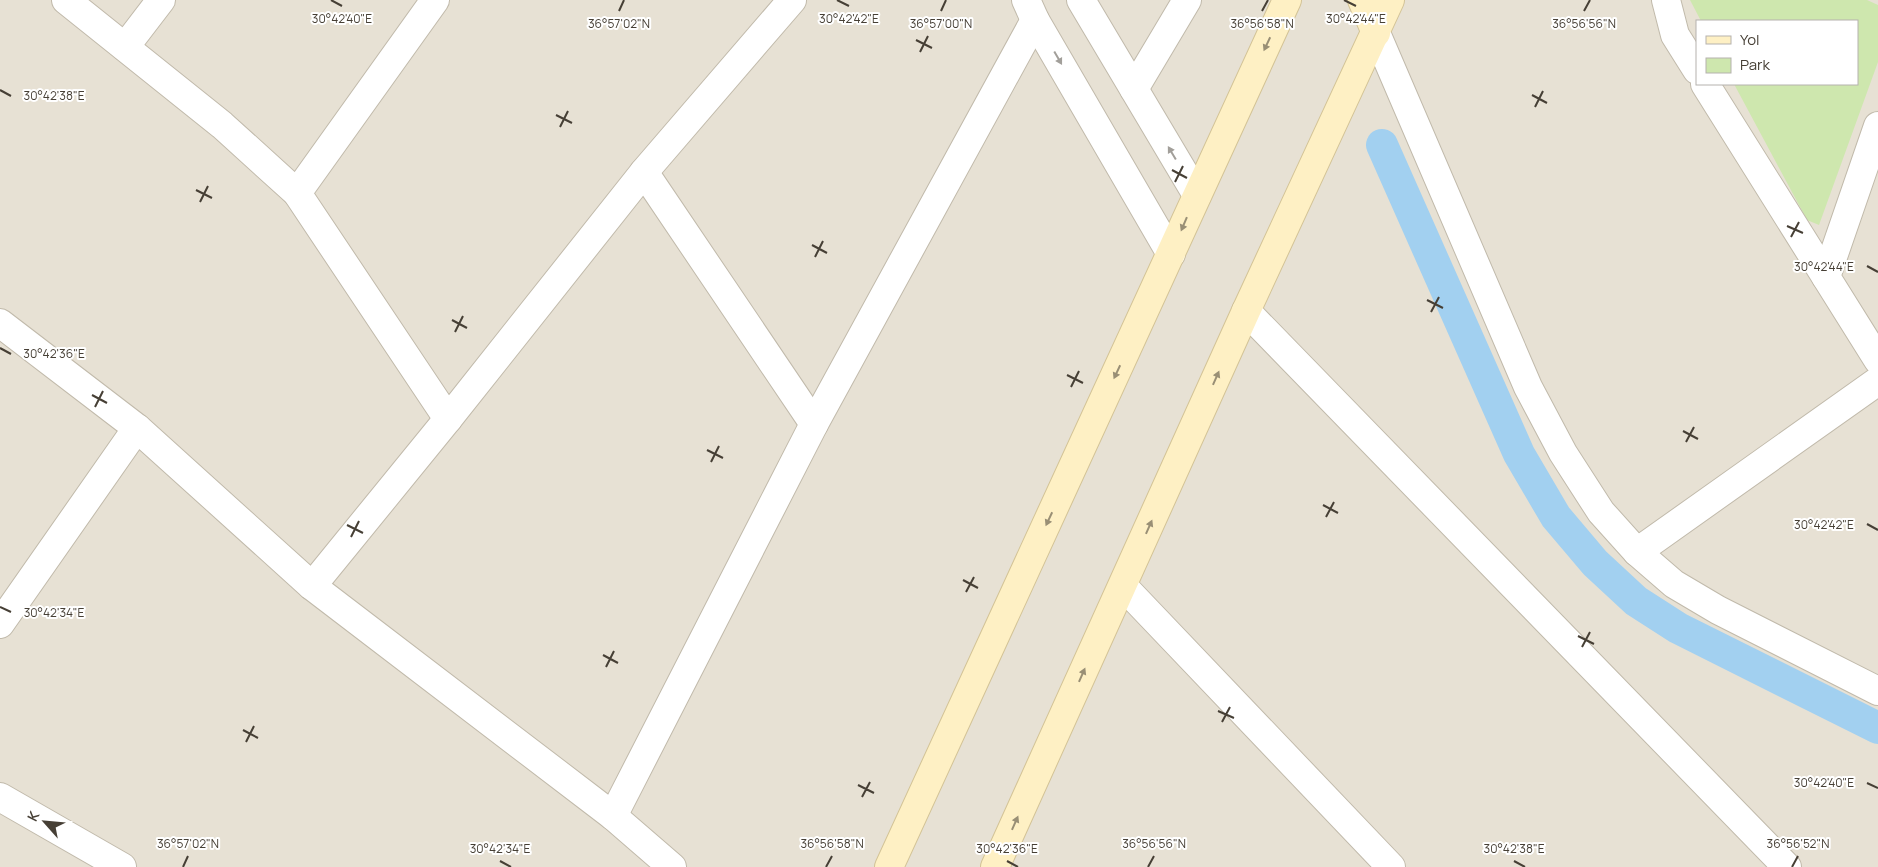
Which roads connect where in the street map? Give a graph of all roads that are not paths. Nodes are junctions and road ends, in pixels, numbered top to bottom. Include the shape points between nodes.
1 (66, 0) edge
2 (161, 0) edge
3 (435, 0) edge
4 (1081, 0) edge
5 (1187, 0) edge
6 (1287, 0) edge
7 (1362, 0) edge
8 (1390, 0) edge
9 (1666, 0) edge
10 (782, 3) edge
11 (1031, 10) edge
12 (1376, 33) junction
13 (125, 47) junction
14 (1696, 68) edge
15 (1706, 85) edge
16 (1134, 89) junction
17 (1878, 126) edge
18 (644, 172) junction
19 (297, 193) junction
20 (1197, 195) junction
21 (1171, 254) junction
22 (1826, 277) junction
23 (1246, 311) junction
24 (0, 324) edge
25 (1878, 360) edge
26 (1878, 381) edge
27 (448, 419) junction
28 (814, 424) junction
29 (137, 428) junction
30 (1637, 552) junction
31 (312, 586) junction
32 (1123, 586) junction
33 (0, 624) edge
34 (1878, 691) edge
35 (0, 797) edge
36 (613, 816) junction
37 (122, 867) edge
38 (672, 867) edge
39 (889, 867) edge
40 (995, 867) edge
41 (1391, 867) edge
42 (1787, 867) edge

1 - 13 street
2 - 13 street
3 - 19 street
4 - 16 street
5 - 16 street
6 -> 20 main road
7 - 12 main road
8 - 12 main road
9 - 14 street via 1675,35
10 - 18 street
11 -> 21 street
11 - 28 street
12 - 23 main road
12 - 30 street via 1528,387 1563,452 1601,512
13 - 19 street via 222,125
15 - 22 street
20 -> 16 street
17 - 22 street
18 - 27 street
18 - 28 street
19 - 27 street
20 -> 21 main road
21 -> 39 main road
22 - 25 street
32 -> 23 main road
23 - 42 street
24 - 29 street
26 - 30 street
27 - 31 street
28 - 36 street
29 - 31 street
29 - 33 street
30 - 34 street via 1674,584 1718,610
31 - 36 street
40 -> 32 main road
32 - 41 street
35 - 37 street
36 - 38 street

